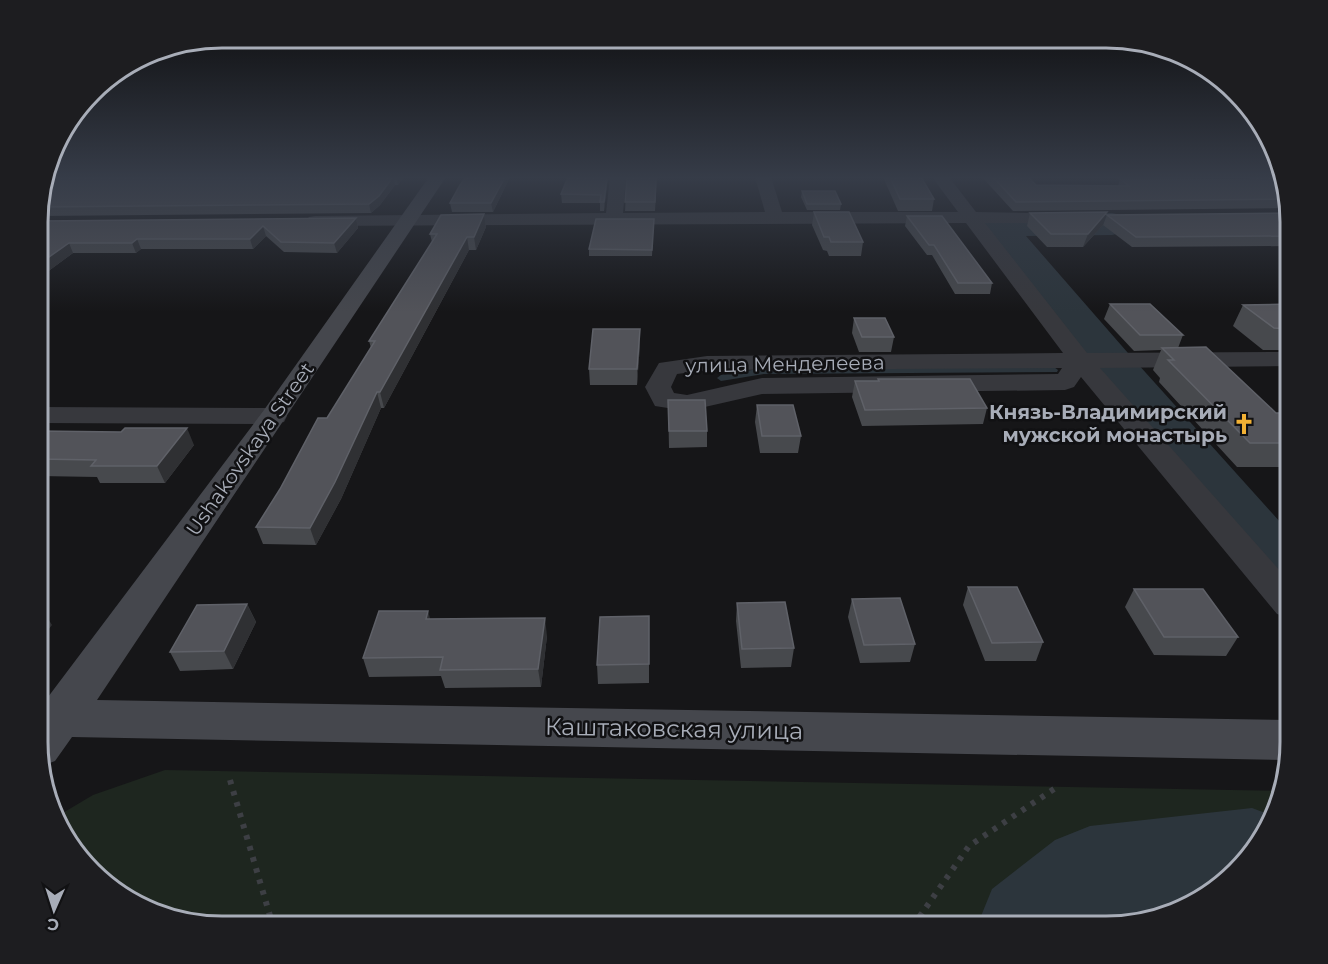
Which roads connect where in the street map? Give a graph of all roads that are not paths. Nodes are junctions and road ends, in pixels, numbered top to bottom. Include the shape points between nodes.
1 (408, 222) edge
2 (974, 222) edge
3 (1280, 359) edge
4 (1080, 360) junction
5 (48, 415) edge
6 (274, 416) junction
7 (1280, 593) edge
8 (48, 724) edge
9 (48, 728) edge
10 (1280, 741) edge

1 - 6 main road, Ushakovskaya Street
2 - 4 street
3 - 4 street, улица Менделеева
4 - 4 street, улица Менделеева via 707,363 668,368 658,387 664,400 687,403 762,386 1065,382
4 - 7 street
5 - 6 street
6 - 8 main road, Ushakovskaya Street
9 - 10 main road, Каштаковская улица

